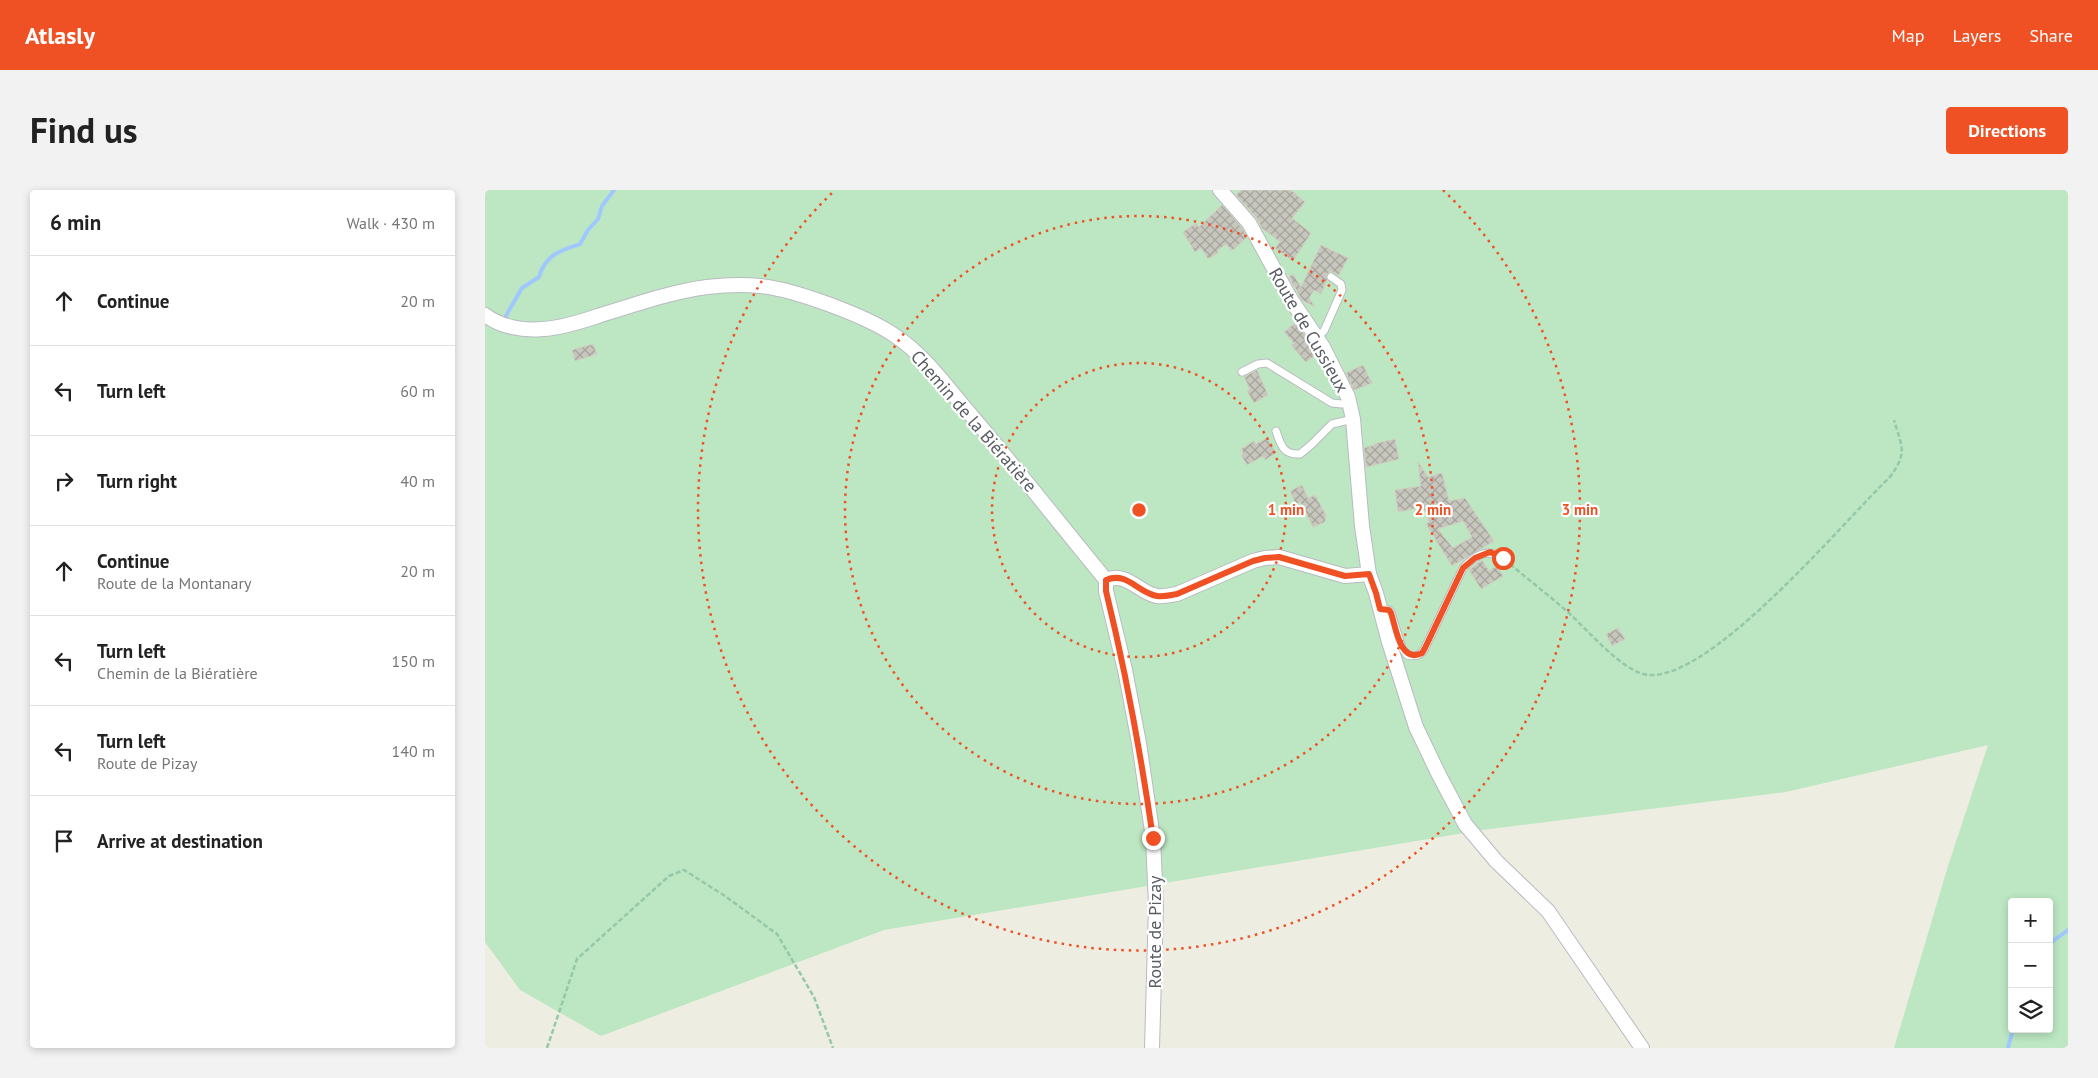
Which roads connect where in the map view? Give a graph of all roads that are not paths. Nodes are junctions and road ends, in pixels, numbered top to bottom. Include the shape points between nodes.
1 (1220, 190) edge
2 (1331, 277) dead end
3 (485, 315) edge
4 (1316, 338) junction
5 (1242, 372) dead end
6 (1349, 402) junction
7 (1353, 419) junction
8 (1276, 431) dead end
9 (1503, 558) road end
10 (1369, 574) junction
11 (1106, 580) junction
12 (1380, 609) junction
13 (1154, 1046) edge
14 (1641, 1048) edge

1 - 4 street, Route de Cussieux via 1249,223 1289,298
2 - 4 lane via 1341,284 1341,290 1324,331
3 - 11 street, Chemin de la Biératière via 510,327 543,330 683,291 735,285 783,290 837,308 893,334 910,346
4 - 6 street, Route de Cussieux
5 - 6 lane via 1267,363 1332,402
6 - 7 street, Route de Cussieux
7 - 8 lane via 1332,424 1300,454 1284,450
7 - 10 street, Route de Cussieux via 1361,526
9 - 12 lane via 1486,552 1467,563 1425,648 1417,656 1407,654 1391,613
10 - 11 street via 1345,576 1279,557 1253,561 1166,596 1157,596 1120,578
10 - 12 street, Route de Cussieux
11 - 13 street, Route de Pizay via 1139,743 1153,838 1157,905
12 - 14 street, Route de Cussieux via 1416,727 1465,824 1548,911

